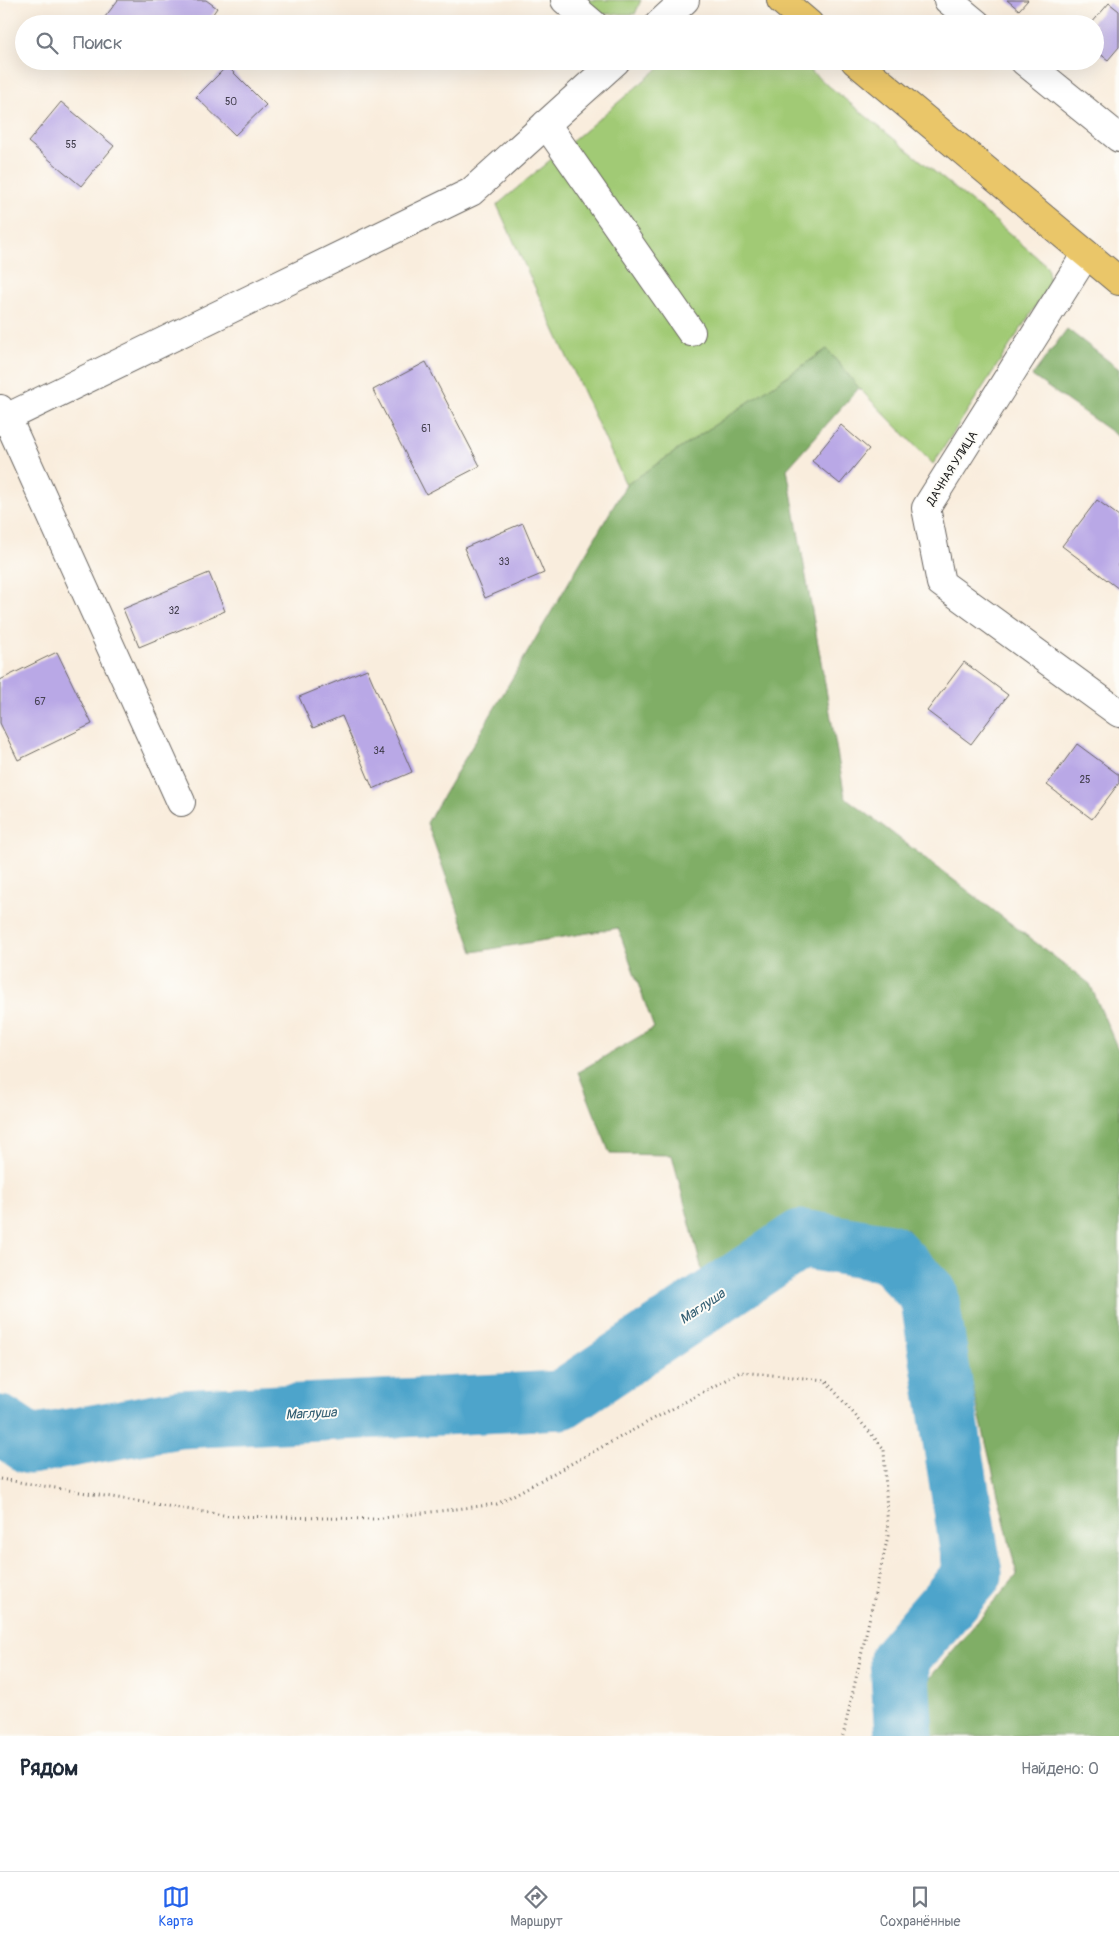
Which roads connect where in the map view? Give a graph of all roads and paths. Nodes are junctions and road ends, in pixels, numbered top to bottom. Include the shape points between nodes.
1 (565, 0) edge
2 (685, 0) edge
3 (781, 0) edge
4 (948, 0) edge
5 (582, 15) edge
6 (669, 15) edge
7 (798, 15) edge
8 (966, 15) edge
9 (606, 70) edge
10 (866, 70) edge
11 (1035, 70) edge
12 (546, 124) junction
13 (1119, 138) edge
14 (1086, 254) junction
15 (1119, 281) edge
16 (691, 332) dead end
17 (2, 416) edge
18 (1119, 713) edge
19 (181, 802) dead end
20 (0, 1479) edge
21 (843, 1736) edge

1 - 5 street
2 - 6 street
3 - 7 main road
4 - 8 street
9 - 12 street
10 - 14 main road
11 - 13 street
12 - 16 street
12 - 17 street via 471,192
14 - 15 main road
14 - 18 street, ДАЧНАЯ УЛИЦА via 926,508 941,583
17 - 19 street
20 - 21 path via 228,1516 374,1519 412,1515 497,1504 740,1372 825,1380 884,1449 888,1536

